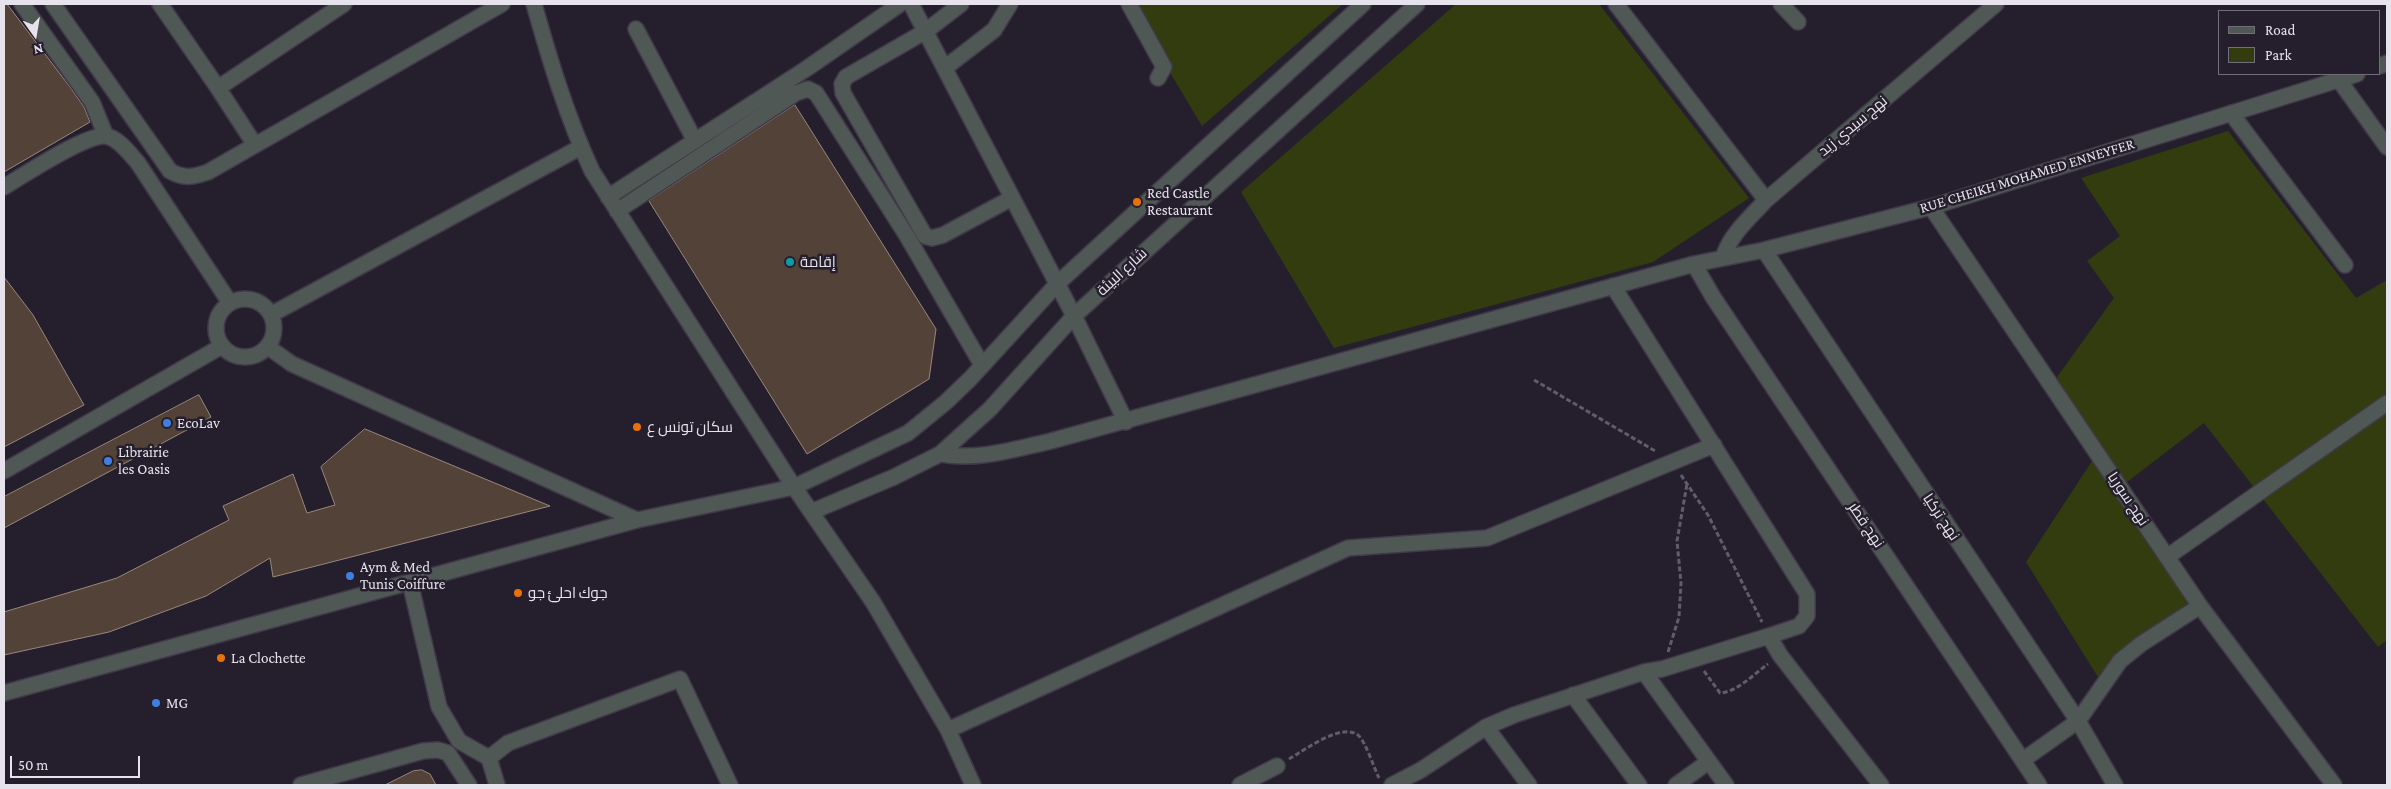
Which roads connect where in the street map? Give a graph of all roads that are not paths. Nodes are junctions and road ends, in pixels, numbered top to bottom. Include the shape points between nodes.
1 (22, 4) edge
2 (53, 4) edge
3 (160, 4) edge
4 (344, 4) edge
5 (502, 4) edge
6 (534, 4) edge
7 (900, 4) edge
8 (911, 4) edge
9 (961, 4) edge
10 (1010, 4) edge
11 (1129, 4) edge
12 (1363, 4) edge
13 (1417, 4) edge
14 (1782, 4) edge
15 (1994, 4) edge
16 (1625, 7) edge
17 (1798, 22) dead end
18 (636, 29) dead end
19 (926, 32) junction
20 (946, 67) junction
21 (2354, 75) edge
22 (1158, 78) dead end
23 (2339, 80) junction
24 (218, 88) junction
25 (2231, 113) junction
26 (106, 136) junction
27 (695, 141) junction
28 (255, 145) junction
29 (2387, 146) edge
30 (581, 147) junction
31 (4, 187) edge
32 (608, 197) junction
33 (1012, 198) junction
34 (1766, 200) junction
35 (1931, 207) junction
36 (617, 211) junction
37 (1764, 250) junction
38 (1723, 258) junction
39 (1694, 264) junction
40 (2345, 265) dead end
41 (1057, 284) junction
42 (1613, 286) junction
43 (230, 303) junction
44 (272, 314) junction
45 (1074, 316) junction
46 (222, 346) junction
47 (268, 347) junction
48 (982, 365) junction
49 (2387, 403) edge
50 (1126, 422) junction
51 (1714, 445) junction
52 (940, 454) junction
53 (4, 471) edge
54 (794, 487) junction
55 (811, 512) junction
56 (637, 520) junction
57 (2167, 557) junction
58 (410, 582) junction
59 (2200, 606) junction
60 (1769, 636) junction
61 (1644, 672) junction
62 (4, 693) edge
63 (1574, 695) junction
64 (2078, 721) junction
65 (1486, 727) junction
66 (948, 730) junction
67 (489, 758) junction
68 (2023, 760) junction
69 (1708, 762) junction
70 (1277, 766) road end
71 (307, 784) edge
72 (469, 785) edge
73 (497, 785) edge
74 (730, 785) edge
75 (973, 785) edge
76 (1240, 785) edge
77 (1392, 785) edge
78 (1530, 785) edge
79 (1639, 785) edge
80 (1676, 785) edge
81 (1726, 785) edge
82 (1881, 785) edge
83 (2039, 785) edge
84 (2116, 785) edge
85 (2334, 785) edge

1 - 26 street via 92,102
2 - 28 street via 170,171 181,177 195,176
3 - 24 street
4 - 24 street
5 - 28 street
6 - 30 street via 549,59
7 - 27 street
8 - 19 street
9 - 19 street
10 - 20 street via 994,30
11 - 22 street via 1164,66
12 - 41 street
13 - 45 street, شارع البيئة
14 - 17 street
15 - 34 street, نهج سيدي زيد
16 - 34 street
18 - 27 street
19 - 20 street
19 - 33 street via 846,76 843,92 925,236 943,235
20 - 33 street
21 - 23 street, RUE CHEIKH MOHAMED ENNEYFER
23 - 25 street, RUE CHEIKH MOHAMED ENNEYFER
23 - 29 street
24 - 28 street
25 - 35 street, RUE CHEIKH MOHAMED ENNEYFER
25 - 40 street
26 - 31 street via 92,138 69,149
26 - 43 street via 120,144 138,163
27 - 32 street
30 - 32 street
30 - 44 street
32 - 36 street
33 - 41 street
34 - 38 street, نهج سيدي زيد via 1735,234
35 - 37 street, RUE CHEIKH MOHAMED ENNEYFER
35 - 57 street, نهج سوريا
36 - 48 street via 796,93 808,89 816,93 907,236
36 - 54 street
37 - 38 street, RUE CHEIKH MOHAMED ENNEYFER
37 - 64 street, نهج تركيا
38 - 39 street, RUE CHEIKH MOHAMED ENNEYFER
39 - 42 street, RUE CHEIKH MOHAMED ENNEYFER
39 - 68 street, نهج قطر
41 - 45 street
41 - 48 street
42 - 50 street, RUE CHEIKH MOHAMED ENNEYFER
42 - 51 street
43 - 44 street via 239,299 258,301
43 - 46 street via 223,309 216,327
44 - 47 street via 275,332
45 - 50 street
45 - 52 street, شارع البيئة via 990,409
46 - 47 street via 244,358 253,357
46 - 53 street
47 - 56 street via 292,364
48 - 54 street via 946,402 908,433
49 - 57 street
50 - 52 street, RUE CHEIKH MOHAMED ENNEYFER via 1052,442 989,454
51 - 60 street via 1807,594 1807,616 1799,626
51 - 66 street via 1486,538 1348,548
52 - 55 street, شارع البيئة
54 - 55 street
54 - 56 street
55 - 66 street via 873,602
56 - 58 street
57 - 59 street, نهج سوريا
58 - 62 street
58 - 67 street via 440,707 459,740
59 - 64 street via 2120,661
59 - 85 street, نهج سوريا
60 - 61 street
60 - 82 street via 1780,655
61 - 63 street
61 - 69 street
63 - 65 street
63 - 79 street
64 - 68 street
64 - 84 street, نهج تركيا
65 - 77 street
65 - 78 street
66 - 75 street
67 - 73 street
67 - 74 street via 508,743 680,679
68 - 83 street, نهج قطر
69 - 80 street
69 - 81 street
70 - 76 street
71 - 72 street via 423,751 438,750 448,753

